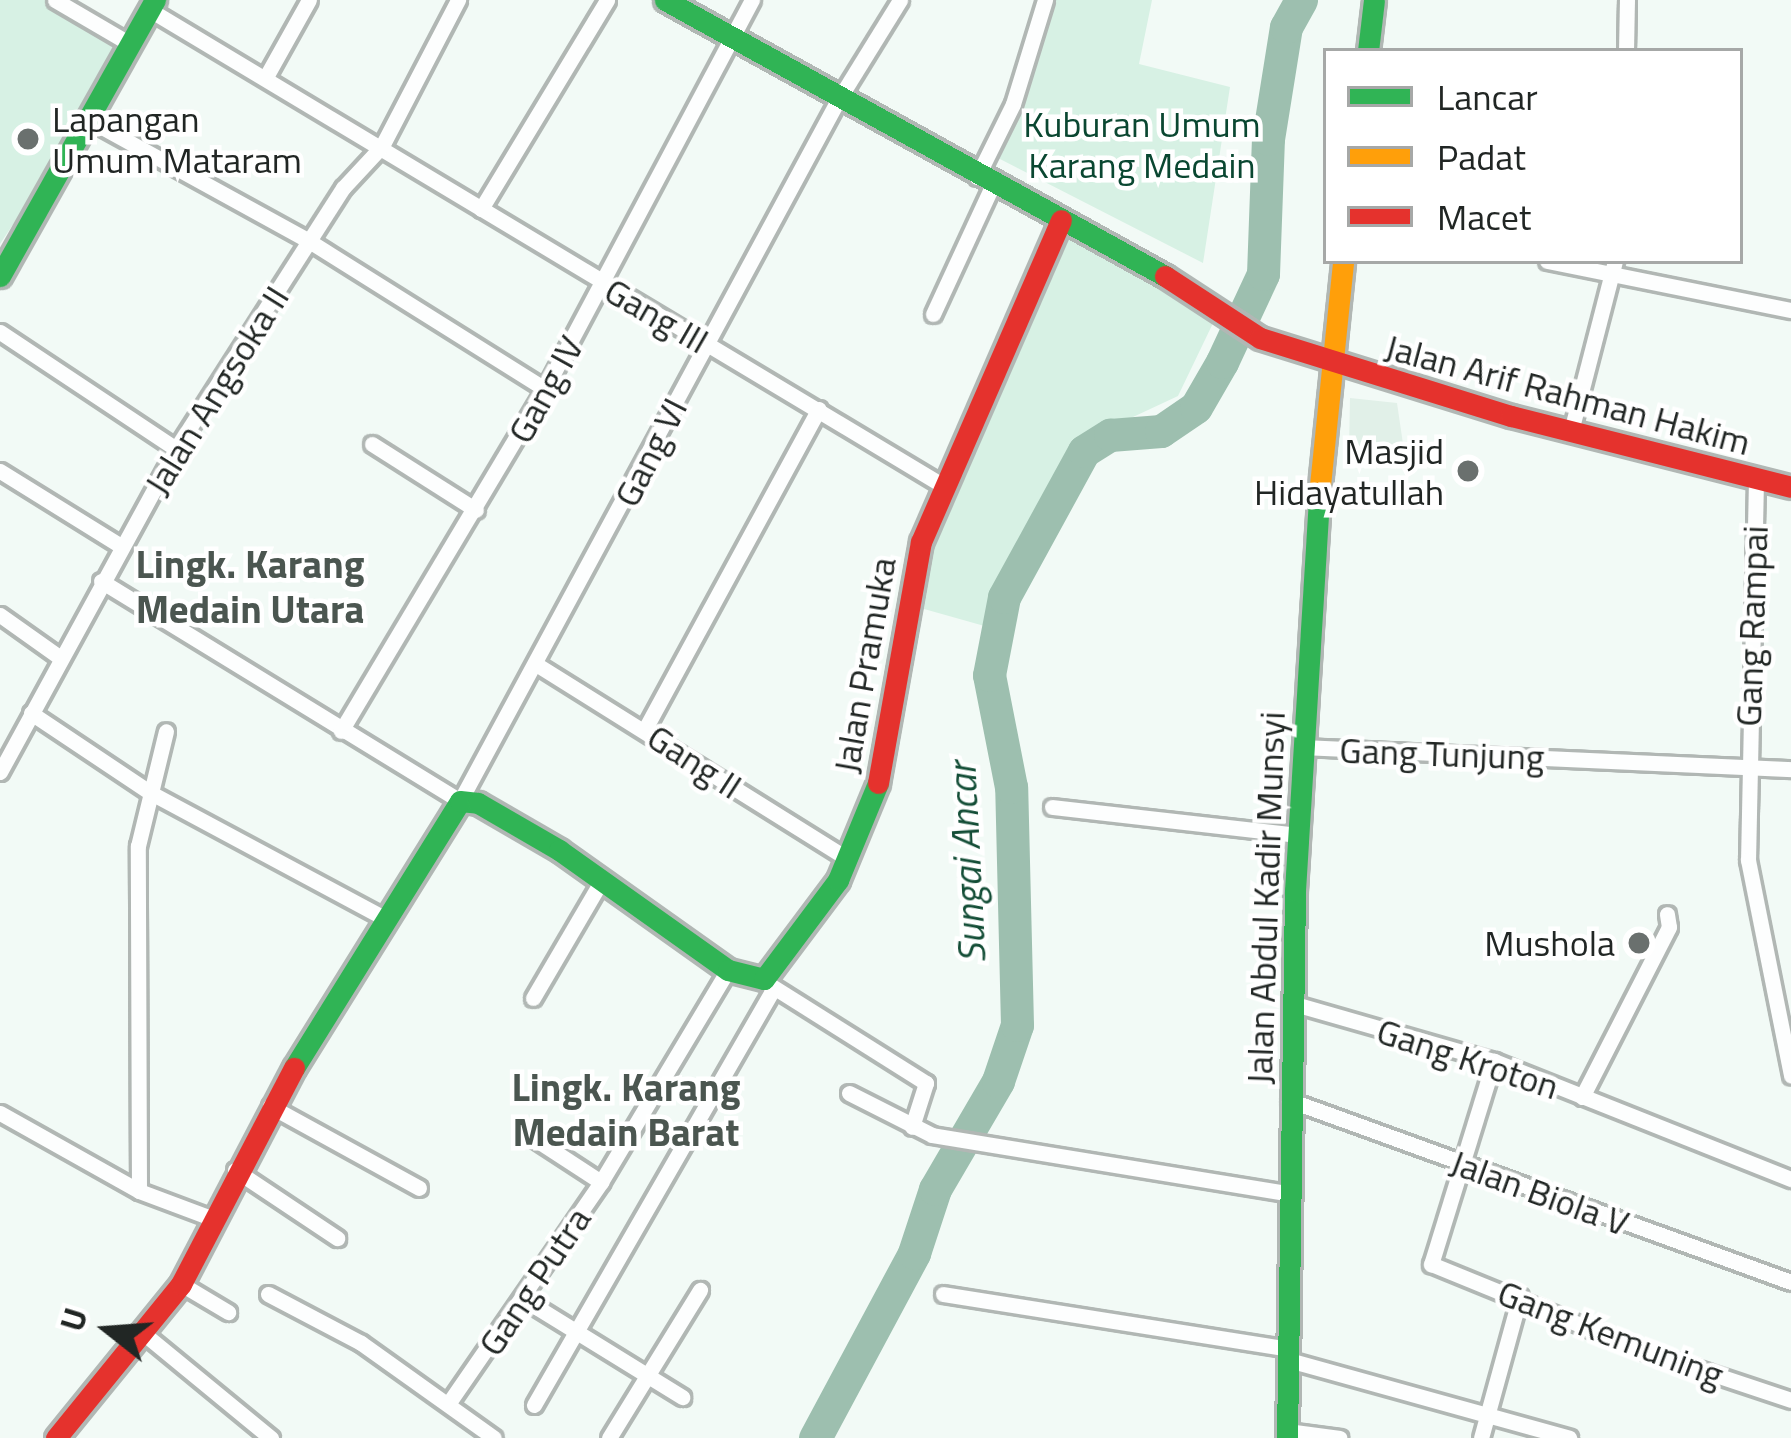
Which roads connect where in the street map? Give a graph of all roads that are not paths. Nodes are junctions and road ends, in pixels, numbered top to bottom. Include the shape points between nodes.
1 (55, 0) edge
2 (309, 0) edge
3 (458, 0) edge
4 (607, 0) edge
5 (665, 0) edge
6 (752, 0) edge
7 (899, 0) edge
8 (1045, 0) edge
9 (1374, 0) edge
10 (1627, 0) edge
11 (153, 5) edge
12 (730, 36) junction
13 (132, 45) junction
14 (1368, 48) edge
15 (1626, 48) edge
16 (267, 75) junction
17 (837, 102) junction
18 (88, 120) junction
19 (378, 144) junction
20 (986, 181) junction
21 (481, 209) junction
22 (1060, 220) junction
23 (309, 241) junction
24 (1343, 264) edge
25 (1614, 266) edge
26 (0, 276) edge
27 (603, 284) junction
28 (1791, 310) edge
29 (933, 314) dead end
30 (0, 332) edge
31 (706, 345) junction
32 (1327, 361) junction
33 (545, 388) junction
34 (819, 410) junction
35 (1571, 431) junction
36 (372, 444) dead end
37 (176, 448) junction
38 (0, 471) edge
39 (1756, 480) junction
40 (942, 485) junction
41 (1791, 487) edge
42 (476, 510) junction
43 (121, 546) junction
44 (100, 581) junction
45 (0, 615) edge
46 (58, 656) junction
47 (539, 666) junction
48 (31, 712) junction
49 (645, 729) junction
50 (166, 731) dead end
51 (341, 731) junction
52 (1304, 747) junction
53 (1791, 769) edge
54 (0, 772) edge
55 (1746, 772) junction
56 (151, 793) junction
57 (460, 801) junction
58 (1052, 807) dead end
59 (1299, 835) junction
60 (848, 860) junction
61 (602, 880) junction
62 (1667, 914) dead end
63 (386, 919) junction
64 (728, 970) junction
65 (768, 984) junction
66 (533, 998) dead end
67 (1294, 1004) junction
68 (1494, 1061) junction
69 (1791, 1076) edge
70 (849, 1093) dead end
71 (1582, 1096) junction
72 (1289, 1100) junction
73 (270, 1106) junction
74 (0, 1113) edge
75 (912, 1127) junction
76 (535, 1138) dead end
77 (1459, 1163) junction
78 (236, 1170) junction
79 (1791, 1180) edge
80 (602, 1182) junction
81 (419, 1188) dead end
82 (139, 1191) junction
83 (1286, 1193) junction
84 (211, 1218) junction
85 (337, 1238) dead end
86 (1791, 1282) edge
87 (181, 1284) junction
88 (700, 1291) dead end
89 (268, 1294) dead end
90 (943, 1294) dead end
91 (1520, 1296) junction
92 (525, 1300) junction
93 (228, 1312) dead end
94 (142, 1333) junction
95 (578, 1336) junction
96 (1285, 1354) junction
97 (647, 1377) junction
98 (682, 1397) dead end
99 (1791, 1400) edge
100 (448, 1404) junction
101 (534, 1405) dead end
102 (1489, 1412) junction
103 (1287, 1434) edge
104 (56, 1438) edge
105 (271, 1438) edge
106 (494, 1438) edge
107 (609, 1438) edge
108 (1340, 1438) edge
109 (1481, 1438) edge
110 (1569, 1438) edge

1 - 13 street
2 - 16 street
3 - 19 street, Jalan Angsoka II
4 - 21 street
5 - 12 street, Jalan Arif Rahman Hakim
6 - 12 street, Gang IV
7 - 17 street, Gang VI
8 - 20 street
9 - 14 street
10 - 15 street
11 - 13 street
11 - 16 street, Gang III
12 - 17 street, Jalan Arif Rahman Hakim
12 - 27 street, Gang IV
13 - 18 street
16 - 19 street, Gang III
17 - 20 street, Jalan Arif Rahman Hakim
17 - 31 street, Gang VI
18 - 23 street
18 - 26 street
19 - 21 street, Gang III
19 - 23 street, Jalan Angsoka II
20 - 22 street, Jalan Arif Rahman Hakim
20 - 29 street
21 - 27 street, Gang III
22 - 32 street, Jalan Arif Rahman Hakim via 1198,294 1260,338
22 - 40 street, Jalan Pramuka
23 - 33 street
23 - 37 street, Jalan Angsoka II
24 - 32 street, Jalan Abdul Kadir Munsyi
25 - 28 street
25 - 35 street
27 - 31 street, Gang III
27 - 33 street, Gang IV
30 - 37 street
31 - 34 street, Gang III
31 - 47 street, Gang VI
32 - 35 street, Jalan Arif Rahman Hakim
32 - 52 street, Jalan Abdul Kadir Munsyi
33 - 42 street, Gang IV
34 - 40 street, Gang III
34 - 49 street
35 - 39 street, Jalan Arif Rahman Hakim
36 - 42 street
37 - 43 street, Jalan Angsoka II
38 - 43 street
39 - 41 street, Jalan Arif Rahman Hakim
39 - 55 street, Gang Rampai
40 - 60 street, Jalan Pramuka via 908,584 898,706 880,778
42 - 51 street, Gang IV
43 - 44 street, Jalan Angsoka II
44 - 46 street, Jalan Angsoka II
44 - 51 street
45 - 46 street
46 - 48 street, Jalan Angsoka II
47 - 49 street, Gang II
47 - 57 street, Gang VI
48 - 54 street, Jalan Angsoka II
48 - 56 street
49 - 60 street, Gang II
50 - 56 street
51 - 57 street
52 - 55 street, Gang Tunjung
52 - 59 street, Jalan Abdul Kadir Munsyi
53 - 55 street, Gang Tunjung
55 - 69 street, Gang Rampai via 1755,911
56 - 63 street
56 - 82 street via 138,846
57 - 61 street via 478,803
57 - 63 street
58 - 59 street
59 - 67 street, Jalan Abdul Kadir Munsyi
60 - 65 street, Jalan Pramuka
61 - 64 street
61 - 66 street
62 - 71 street, Gang Kroton via 1669,927
63 - 73 street
64 - 65 street
64 - 80 street, Gang Putra
65 - 75 street via 926,1083
65 - 95 street
67 - 68 street, Gang Kroton
67 - 72 street, Jalan Abdul Kadir Munsyi
68 - 71 street, Gang Kroton
68 - 77 street
70 - 75 street
71 - 79 street
72 - 77 street, Jalan Biola V
72 - 83 street, Jalan Abdul Kadir Munsyi
73 - 78 street
73 - 81 street
74 - 82 street
75 - 83 street via 1025,1154
76 - 80 street
77 - 86 street, Jalan Biola V
77 - 91 street, Gang Kemuning via 1431,1264
78 - 84 street
78 - 85 street
80 - 92 street, Gang Putra
82 - 84 street
83 - 96 street, Jalan Abdul Kadir Munsyi
84 - 87 street
87 - 93 street
87 - 94 street
88 - 97 street
89 - 100 street via 361,1343
90 - 96 street
91 - 99 street, Gang Kemuning via 1644,1351
91 - 102 street
92 - 95 street
92 - 100 street, Gang Putra
94 - 104 street
94 - 105 street
95 - 97 street
95 - 101 street
96 - 102 street
96 - 103 street, Jalan Abdul Kadir Munsyi
97 - 98 street
97 - 107 street
100 - 106 street
102 - 109 street
102 - 110 street
103 - 108 street

